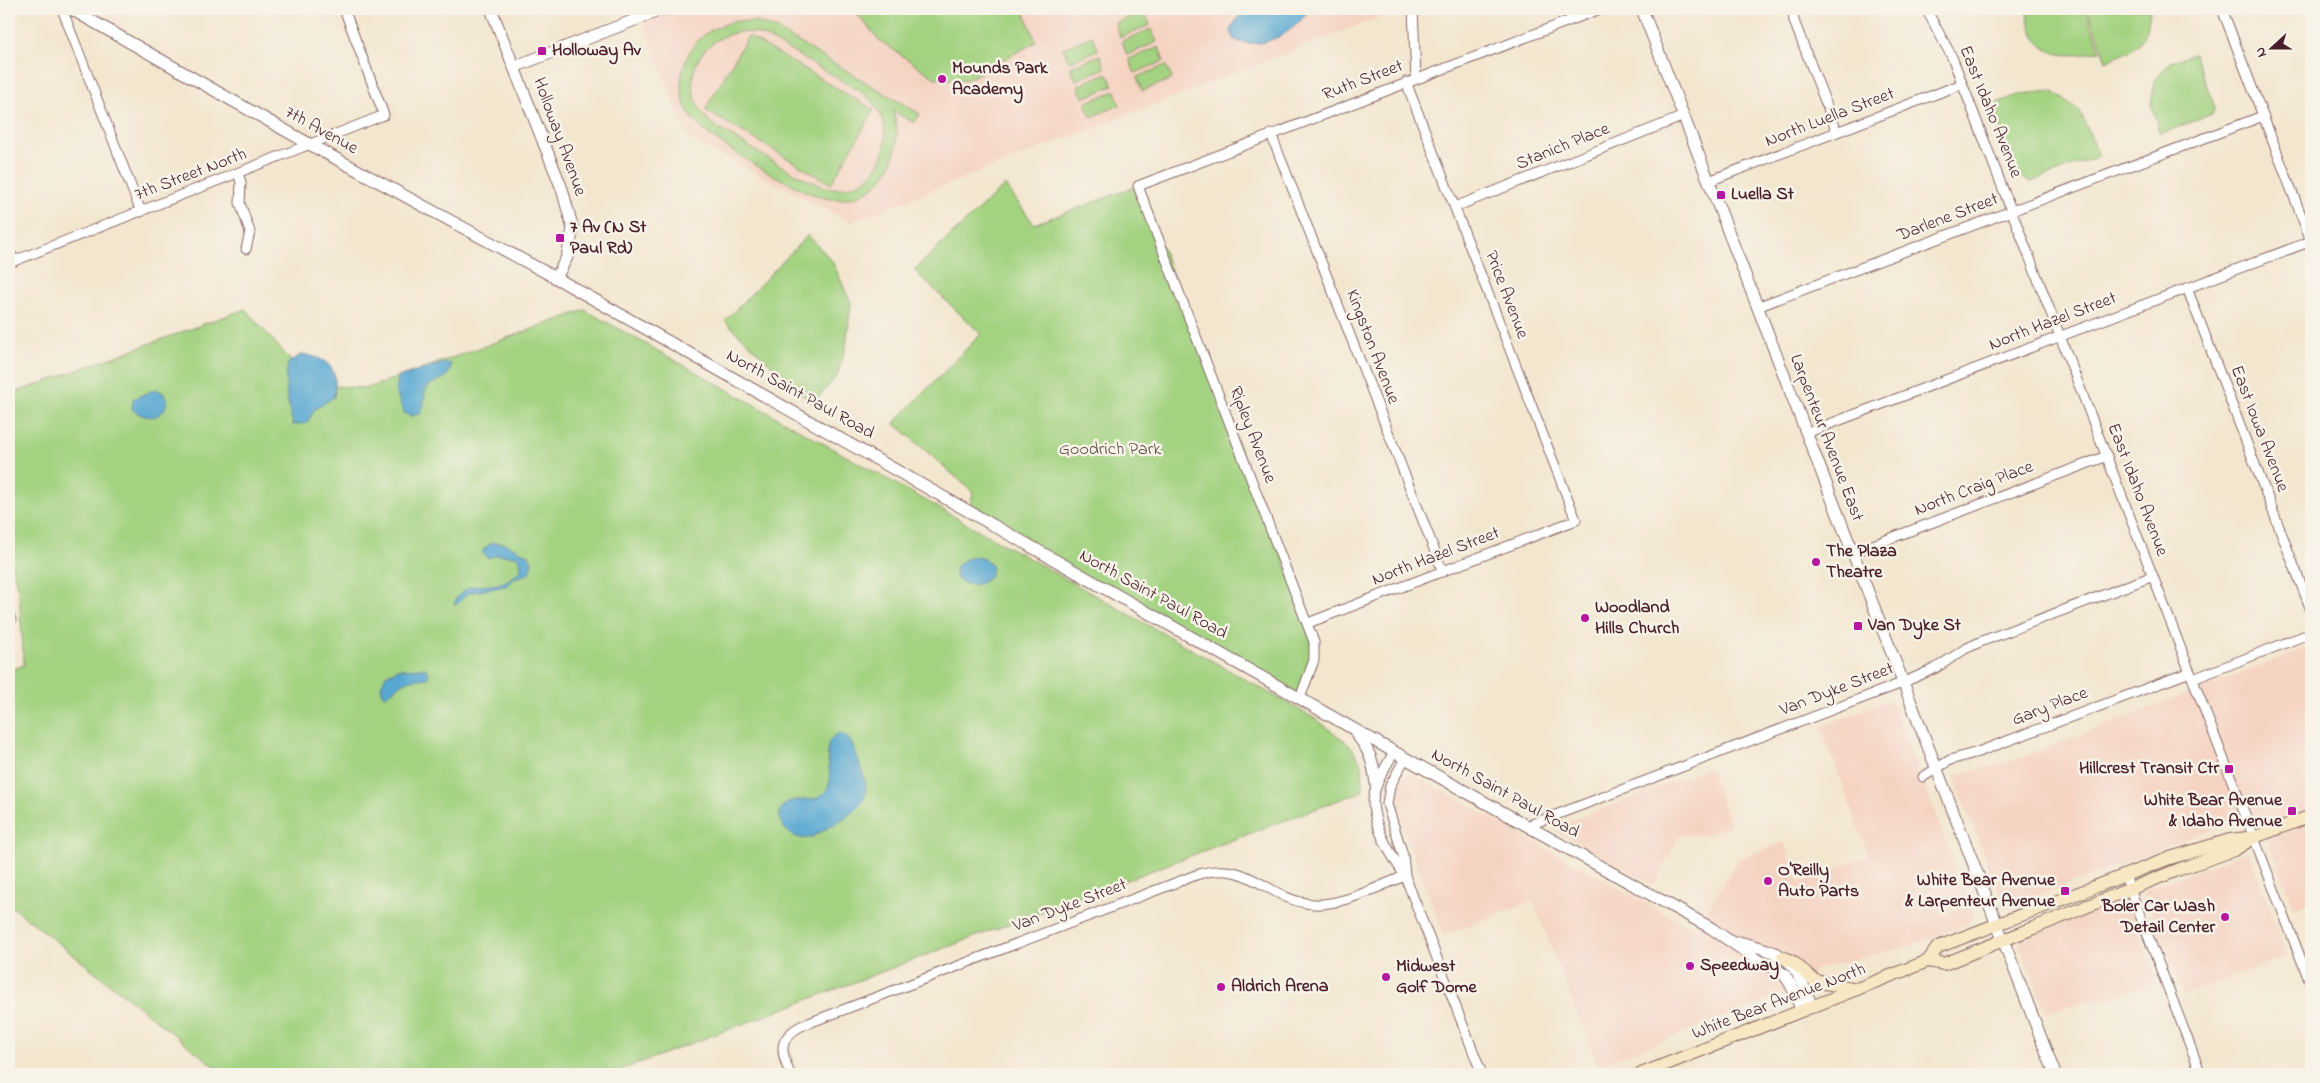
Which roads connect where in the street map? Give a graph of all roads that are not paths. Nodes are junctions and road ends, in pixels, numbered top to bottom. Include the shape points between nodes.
1 (62, 9) edge
2 (71, 9) edge
3 (344, 9) edge
4 (491, 9) edge
5 (663, 9) edge
6 (1413, 9) edge
7 (1600, 9) edge
8 (1642, 9) edge
9 (1793, 9) edge
10 (1926, 9) edge
11 (2222, 9) edge
12 (514, 67) junction
13 (1416, 78) junction
14 (1406, 82) junction
15 (1962, 84) junction
16 (1684, 116) junction
17 (2263, 116) junction
18 (1837, 132) junction
19 (1272, 134) junction
20 (310, 146) junction
21 (238, 174) junction
22 (1709, 181) junction
23 (1138, 186) joint
24 (1454, 208) junction
25 (141, 212) junction
26 (2012, 212) junction
27 (2311, 241) edge
28 (9, 249) edge
29 (246, 249) dead end
30 (11, 262) edge
31 (556, 278) junction
32 (2187, 288) junction
33 (1757, 307) junction
34 (2060, 337) junction
35 (1806, 434) junction
36 (2107, 456) junction
37 (1576, 520) joint
38 (1852, 553) junction
39 (1442, 572) junction
40 (2153, 576) junction
41 (2311, 610) edge
42 (1308, 623) junction
43 (2311, 633) edge
44 (2192, 675) junction
45 (1902, 683) junction
46 (1300, 698) junction
47 (1348, 726) junction
48 (1394, 752) junction
49 (1405, 758) junction
50 (1937, 768) junction
51 (1923, 777) dead end
52 (1376, 785) junction
53 (2311, 816) edge
54 (1527, 826) junction
55 (2254, 837) junction
56 (1405, 876) junction
57 (2125, 876) junction
58 (2130, 889) junction
59 (1998, 924) junction
60 (2004, 939) junction
61 (1732, 941) junction
62 (1783, 957) junction
63 (1928, 961) junction
64 (2311, 985) edge
65 (1857, 989) junction
66 (1807, 1009) junction
67 (790, 1074) edge
68 (1482, 1074) edge
69 (1642, 1074) edge
70 (2056, 1074) edge
71 (2201, 1074) edge

1 - 25 street
2 - 20 street, 7th Avenue
3 - 20 street, 7th Street North via 384,115
4 - 12 street, Holloway Avenue
5 - 12 street
6 - 13 street
7 - 13 street, Ruth Street
8 - 16 street, Larpenteur Avenue East
9 - 18 street via 1794,21
10 - 15 street, East Idaho Avenue via 1952,57
11 - 17 street
12 - 31 street, Holloway Avenue via 562,190 573,230 567,257
13 - 14 street, Ruth Street
14 - 19 street, Ruth Street
14 - 24 street, Price Avenue
15 - 18 street, North Luella Street
15 - 26 street, East Idaho Avenue
16 - 22 street, Larpenteur Avenue East
16 - 24 street, Stanich Place
17 - 26 street, Darlene Street
17 - 27 street
18 - 22 street, North Luella Street
19 - 23 street, Ruth Street
19 - 39 street, Kingston Avenue
20 - 21 street, 7th Street North
20 - 31 street, 7th Avenue
21 - 25 street, 7th Street North
21 - 29 street via 240,203 250,232
22 - 33 street, Larpenteur Avenue East
23 - 42 street, Ripley Avenue
24 - 37 street, Price Avenue
25 - 30 street, 7th Street North
26 - 33 street, Darlene Street
26 - 34 street, East Idaho Avenue
27 - 32 street, North Hazel Street
28 - 30 street
31 - 46 street, North Saint Paul Road
32 - 34 street, North Hazel Street
32 - 41 street, East Iowa Avenue
33 - 35 street, Larpenteur Avenue East
34 - 35 street, North Hazel Street
34 - 36 street, East Idaho Avenue
35 - 38 street, Larpenteur Avenue East
36 - 38 street, North Craig Place
36 - 40 street, East Idaho Avenue
37 - 39 street, North Hazel Street
38 - 45 street, Larpenteur Avenue East
39 - 42 street, North Hazel Street
40 - 44 street, East Idaho Avenue
40 - 45 street, Van Dyke Street via 1980,642 1936,668
42 - 46 street, Ripley Avenue via 1314,642 1314,660
43 - 44 street, Gary Place
44 - 50 street, Gary Place via 1950,760
44 - 55 street, East Idaho Avenue
45 - 50 street, Larpenteur Avenue East
45 - 54 street, Van Dyke Street
46 - 47 street, North Saint Paul Road
47 - 48 street, North Saint Paul Road
47 - 52 street via 1366,745 1374,763
48 - 49 street, North Saint Paul Road
48 - 52 street
49 - 54 street, North Saint Paul Road
49 - 56 street via 1390,786 1387,804 1403,855
50 - 51 street, Gary Place
50 - 59 street, Larpenteur Avenue East
52 - 56 street via 1373,799 1376,819 1393,859
53 - 55 main road, White Bear Avenue North
54 - 61 street, North Saint Paul Road
55 - 57 main road, White Bear Avenue North via 2195,850
55 - 58 main road, White Bear Avenue North via 2234,850
55 - 64 street, East Idaho Avenue
56 - 67 street, Van Dyke Street via 1342,900 1320,904 1292,900 1239,872 1216,871 1196,875 801,1026 789,1034 784,1043 783,1056
56 - 68 street
57 - 58 street
57 - 59 main road, White Bear Avenue North
58 - 60 main road, White Bear Avenue North
58 - 71 street
59 - 60 street, Larpenteur Avenue East
59 - 63 main road, White Bear Avenue North via 1938,948
60 - 63 main road, White Bear Avenue North via 1944,964
60 - 70 street, Larpenteur Avenue East
61 - 62 street, North Saint Paul Road
61 - 66 street, North Saint Paul Road via 1784,974
62 - 65 main road via 1815,981
62 - 66 street, North Saint Paul Road via 1796,969
63 - 65 main road, White Bear Avenue North
65 - 66 main road, White Bear Avenue North
66 - 69 main road, White Bear Avenue North

